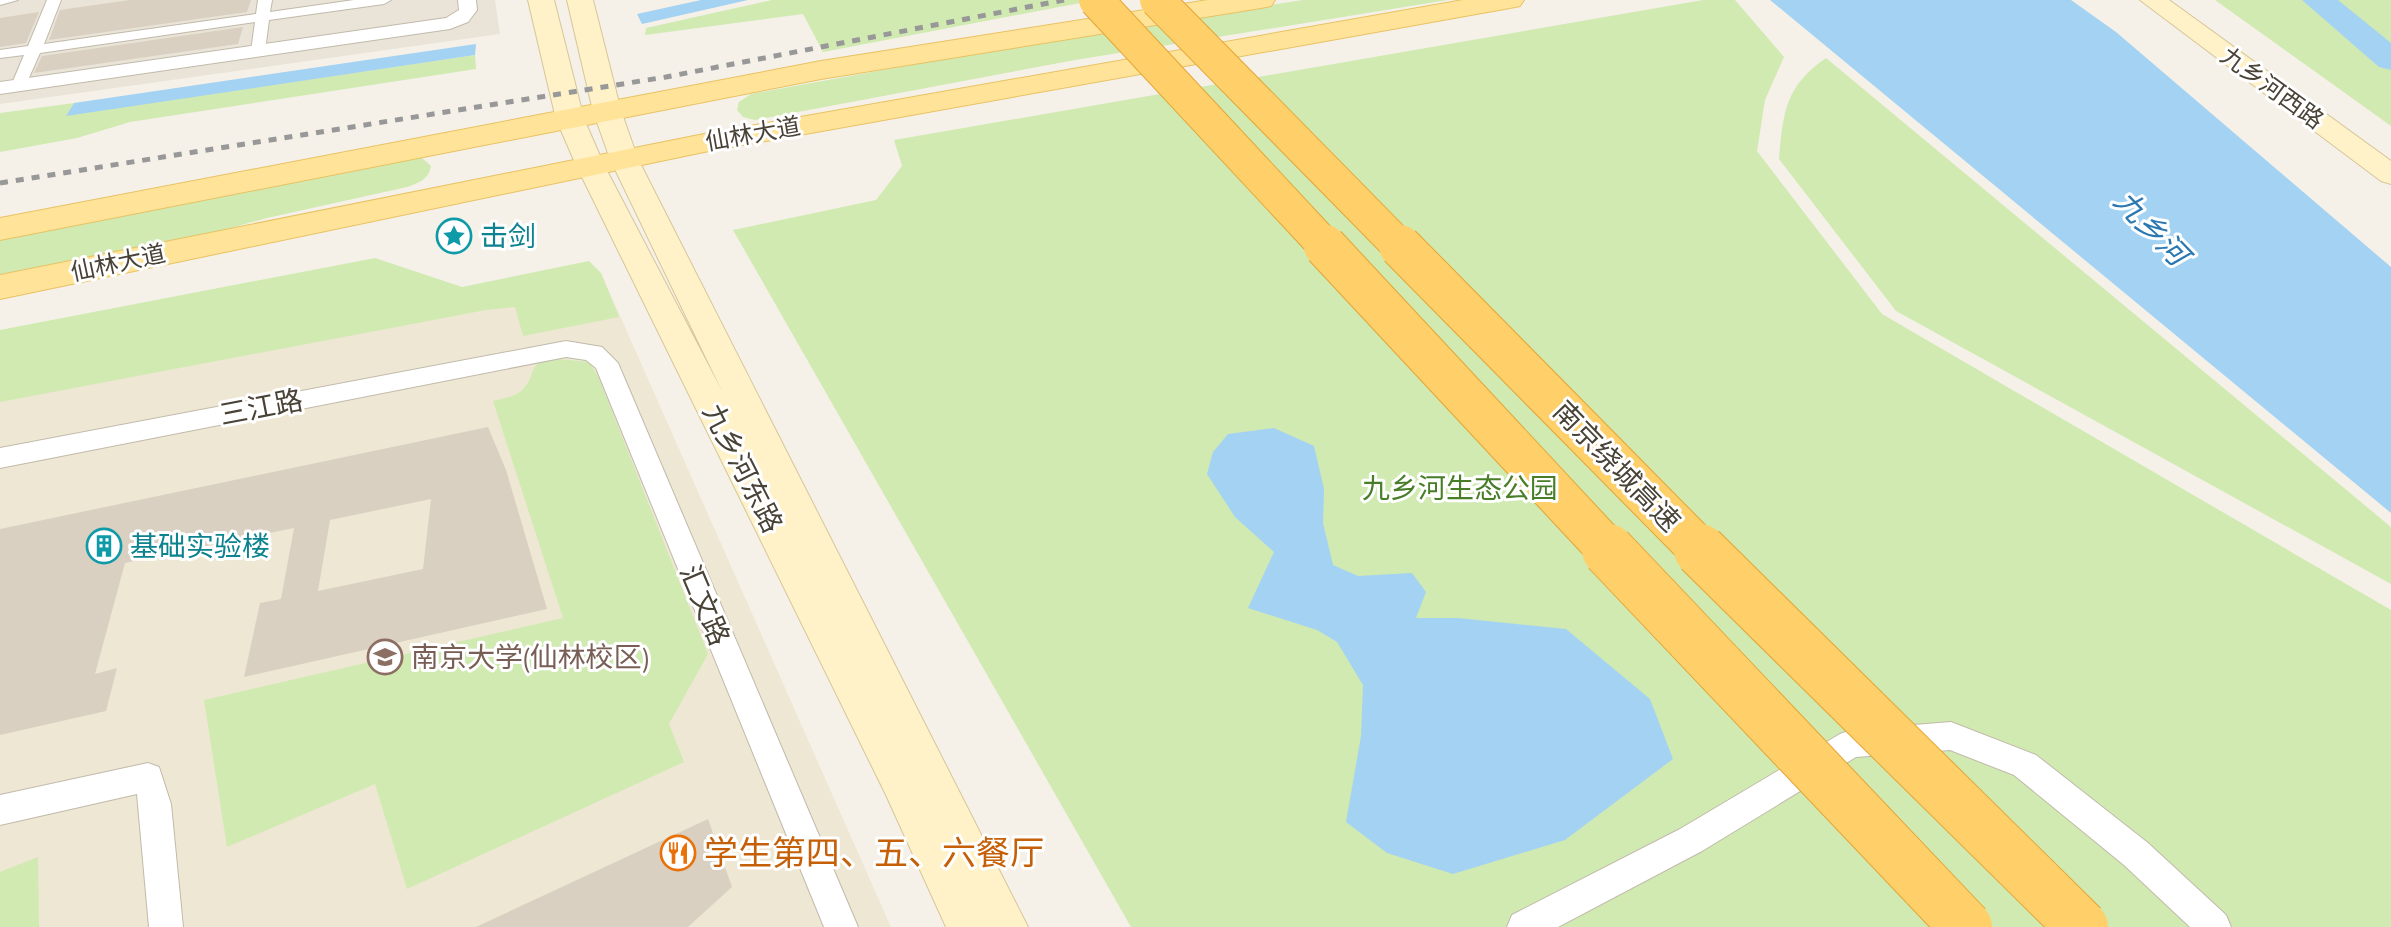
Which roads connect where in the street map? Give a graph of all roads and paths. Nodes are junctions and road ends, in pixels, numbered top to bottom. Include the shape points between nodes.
1 (11, 0) edge
2 (54, 0) edge
3 (265, 0) edge
4 (384, 0) edge
5 (467, 0) edge
6 (541, 0) edge
7 (580, 0) edge
8 (1096, 0) edge
9 (1157, 0) edge
10 (1261, 0) edge
11 (1510, 0) edge
12 (2153, 0) edge
13 (2194, 0) edge
14 (0, 1) edge
15 (263, 17) junction
16 (33, 50) junction
17 (258, 51) junction
18 (0, 54) edge
19 (10, 87) edge
20 (607, 111) junction
21 (570, 119) junction
22 (2391, 144) edge
23 (607, 162) junction
24 (2391, 175) edge
25 (0, 229) edge
26 (0, 287) edge
27 (523, 357) joint
28 (0, 458) edge
29 (0, 810) edge
30 (166, 927) edge
31 (841, 927) edge
32 (970, 927) edge
33 (1005, 927) edge
34 (1524, 927) edge
35 (1966, 927) edge
36 (2082, 927) edge
37 (2214, 927) edge

1 - 14 street
2 - 16 street
3 - 15 street
4 - 15 street
5 - 17 street via 468,10 450,23
6 - 21 main road, 九乡河东路
7 - 20 main road, 九乡河东路
8 - 35 highway, bridge
9 - 36 highway, 南京绕城高速, bridge via 1737,588
10 - 20 main road, 仙林大道 via 821,70
11 - 23 main road, 仙林大道
12 - 24 main road, 九乡河西路
13 - 22 main road, 九乡河西路
15 - 16 street
15 - 17 street
16 - 18 street
16 - 19 street
17 - 19 street
20 - 21 main road, 仙林大道
20 - 23 main road, 九乡河东路
21 - 23 main road, 九乡河东路
21 - 25 main road, 仙林大道
23 - 26 main road, 仙林大道
23 - 32 main road, 九乡河东路
23 - 33 main road, 九乡河东路
27 - 28 street, 三江路
27 - 31 street, 汇文路 via 566,349 593,353 606,363
29 - 30 street via 148,777
34 - 37 street via 1691,840 1851,744 1951,736 2025,765 2136,854

